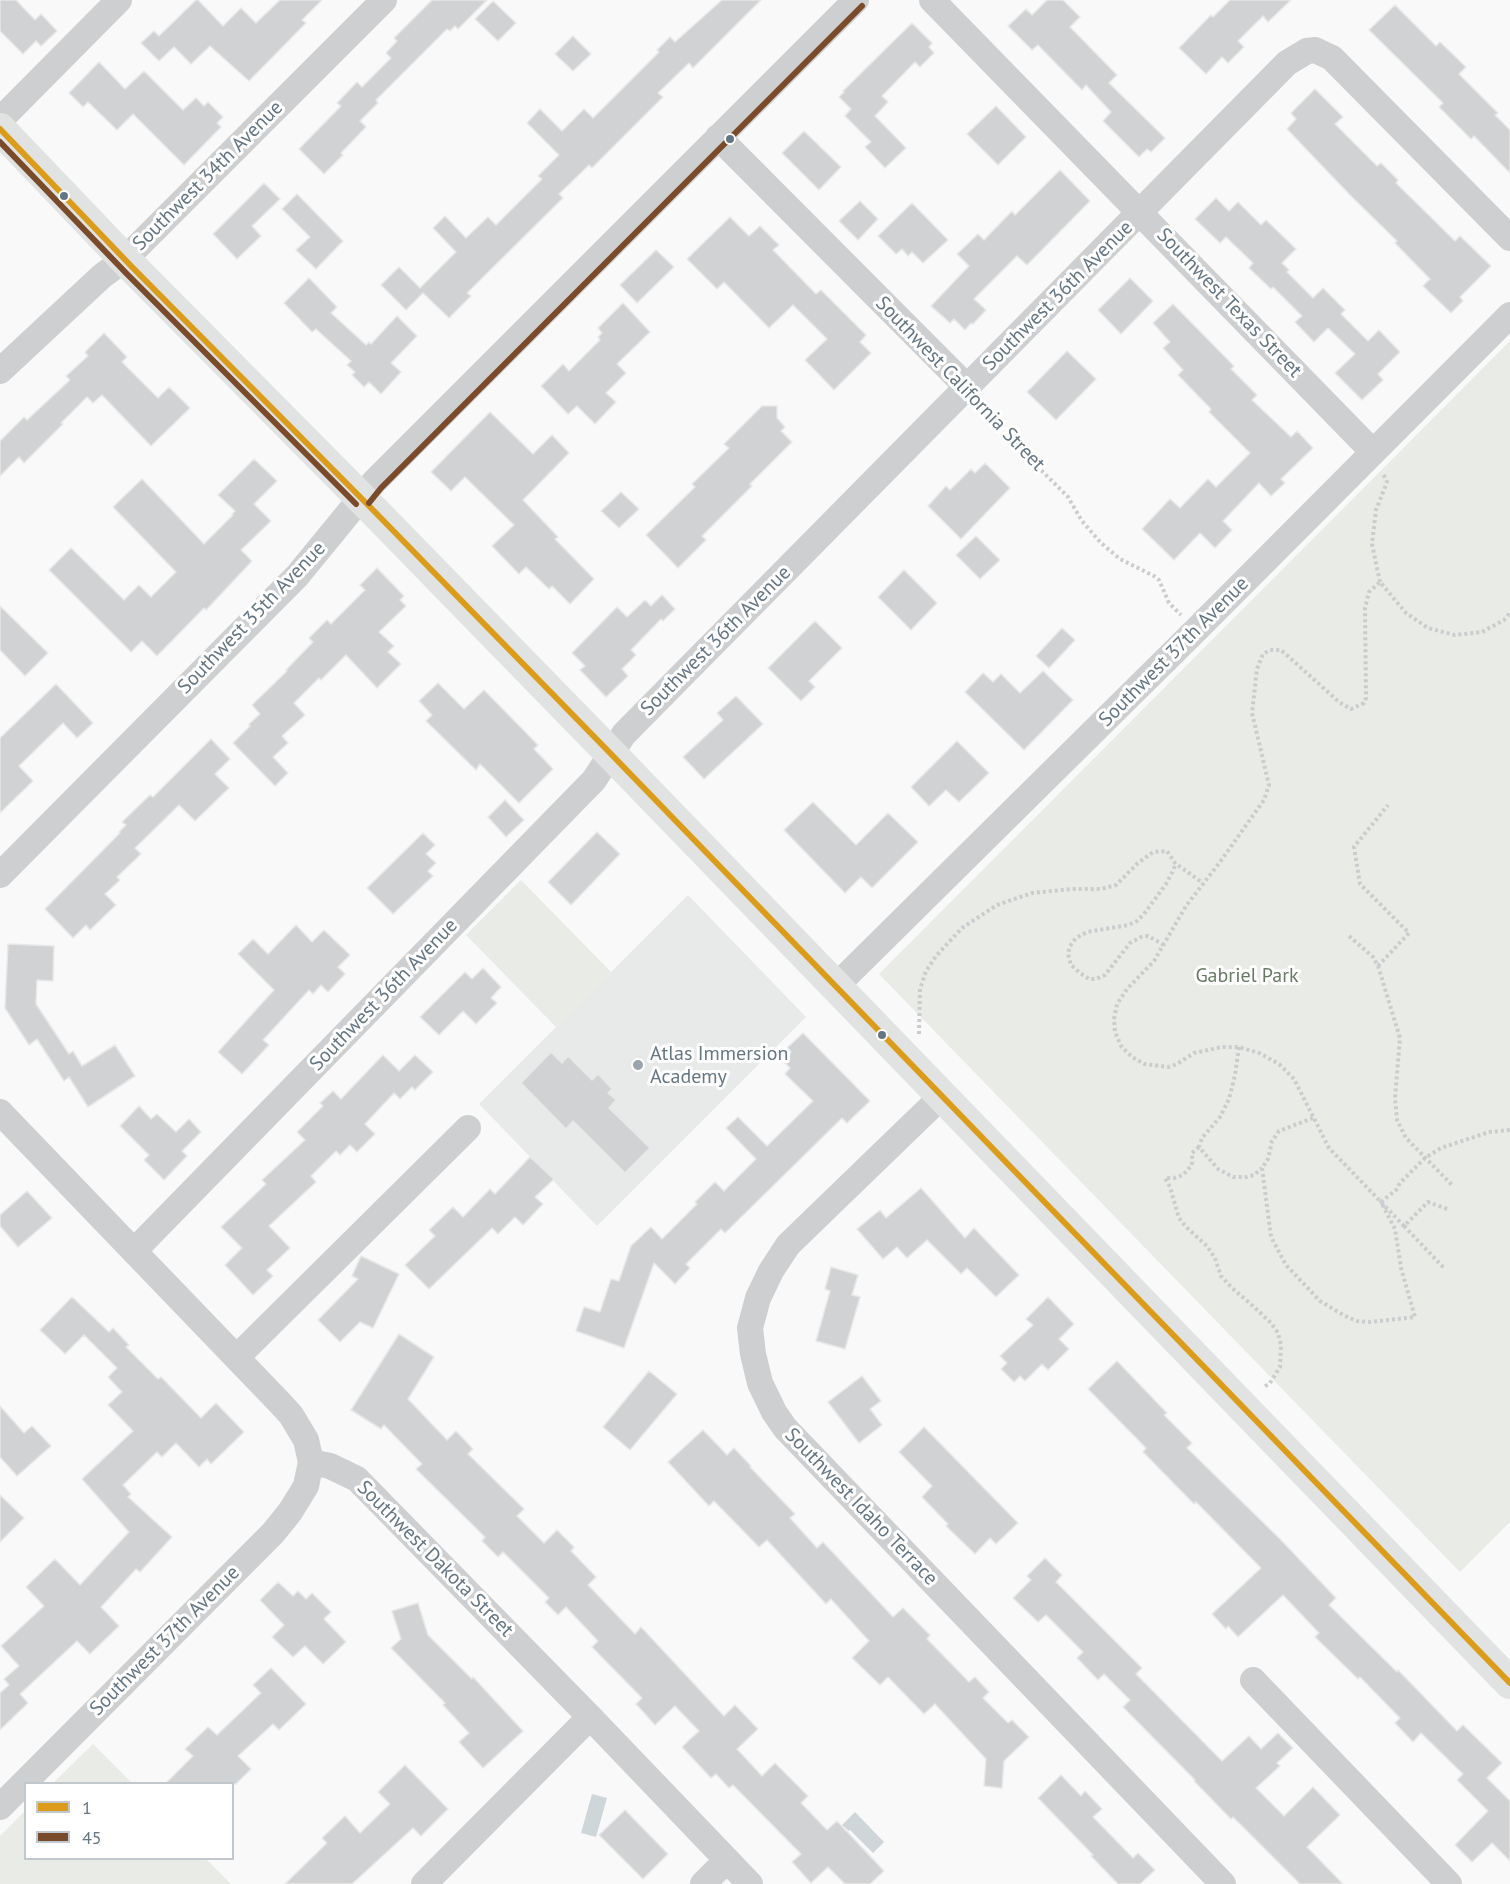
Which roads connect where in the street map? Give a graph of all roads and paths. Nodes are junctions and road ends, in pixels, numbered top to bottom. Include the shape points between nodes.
1 (118, 0) edge
2 (384, 0) edge
3 (856, 0) edge
4 (932, 0) edge
5 (0, 120) edge
6 (0, 129) edge
7 (718, 137) junction
8 (1141, 212) junction
9 (1510, 238) edge
10 (125, 259) junction
11 (1510, 315) edge
12 (0, 371) edge
13 (967, 387) junction
14 (1373, 452) junction
15 (362, 498) junction
16 (1380, 582) junction
17 (1510, 614) edge
18 (1196, 630) junction
19 (611, 754) junction
20 (1388, 805) dead end
21 (1175, 863) junction
22 (0, 875) edge
23 (1203, 883) junction
24 (1349, 936) dead end
25 (1164, 945) junction
26 (1378, 966) junction
27 (836, 987) junction
28 (919, 1035) dead end
29 (1239, 1047) junction
30 (941, 1097) junction
31 (0, 1112) edge
32 (1313, 1118) junction
33 (468, 1128) dead end
34 (1510, 1130) edge
35 (1199, 1147) junction
36 (1425, 1158) junction
37 (1262, 1168) junction
38 (1453, 1186) dead end
39 (1381, 1202) junction
40 (1447, 1209) dead end
41 (1404, 1226) junction
42 (134, 1251) junction
43 (1444, 1268) dead end
44 (237, 1357) junction
45 (1263, 1388) dead end
46 (311, 1462) junction
47 (1253, 1680) dead end
48 (1510, 1683) edge
49 (590, 1717) junction
50 (25, 1782) edge
51 (24, 1783) edge
52 (0, 1807) edge
53 (727, 1860) junction
54 (424, 1884) edge
55 (703, 1884) edge
56 (750, 1884) edge
57 (1223, 1884) edge
58 (1449, 1884) edge

1 - 5 street
2 - 10 street, Southwest 34th Avenue
3 - 7 street, Southwest 35th Avenue
4 - 8 street, Southwest Texas Street
6 - 10 main road
7 - 13 street, Southwest California Street
7 - 15 street, Southwest 35th Avenue
8 - 9 street, Southwest 36th Avenue via 1287,63 1315,50 1341,65
8 - 13 street, Southwest 36th Avenue
8 - 14 street, Southwest Texas Street
10 - 12 street, Southwest 34th Avenue
10 - 15 main road
11 - 14 street, Southwest 37th Avenue
13 - 18 path, Southwest California Street via 1068,497 1101,543 1120,559 1154,576 1169,603
13 - 19 street, Southwest 36th Avenue via 624,734
14 - 16 path via 1387,482 1376,510 1371,544
14 - 18 street, Southwest 37th Avenue
15 - 19 main road
15 - 22 street, Southwest 35th Avenue via 297,576
16 - 17 path via 1406,613 1428,628 1455,635 1482,632
16 - 23 path via 1369,592 1365,608 1368,692 1364,703 1351,709 1339,702 1281,650 1263,654 1257,669 1252,713 1269,785 1264,800
18 - 27 street, Southwest 37th Avenue
19 - 27 main road
19 - 42 street, Southwest 36th Avenue via 594,780
20 - 26 path via 1354,847 1360,884 1409,933
21 - 23 path
21 - 25 path via 1166,884 1137,921 1087,932 1076,938 1068,954 1080,973 1096,979 1105,975 1130,943 1141,937 1148,936
21 - 28 path via 1167,851 1153,852 1116,885 1032,893 997,905 962,928 926,971 920,989
23 - 25 path
24 - 26 path
25 - 29 path via 1117,1004 1114,1032 1121,1046 1144,1064 1169,1067 1194,1053
26 - 36 path via 1401,1038 1395,1098 1397,1120 1406,1138
27 - 30 main road
29 - 32 path via 1280,1064 1294,1079
29 - 35 path via 1229,1099
30 - 48 main road
30 - 57 street, Southwest Idaho Terrace via 788,1245 771,1271 750,1328 760,1383 785,1428
31 - 42 street
32 - 37 path via 1279,1131
32 - 39 path via 1329,1148
33 - 44 street
34 - 36 path via 1467,1138
35 - 37 path via 1218,1169 1233,1177 1254,1175
35 - 45 path via 1192,1153 1192,1165 1183,1175 1165,1178 1179,1218 1215,1257 1221,1276 1278,1333 1280,1367
36 - 38 path
36 - 39 path
37 - 39 path via 1271,1237 1286,1265 1320,1301 1357,1321 1415,1317 1395,1229
39 - 41 path
40 - 41 path via 1428,1202
41 - 43 path
42 - 44 street
44 - 46 street via 291,1415 306,1440
46 - 49 street, Southwest Dakota Street via 357,1479
46 - 50 street, Southwest 37th Avenue via 306,1486 273,1533
47 - 58 street
49 - 53 street, Southwest Dakota Street
49 - 54 street
51 - 52 street, Southwest 37th Avenue
53 - 55 street
53 - 56 street, Southwest Dakota Street

